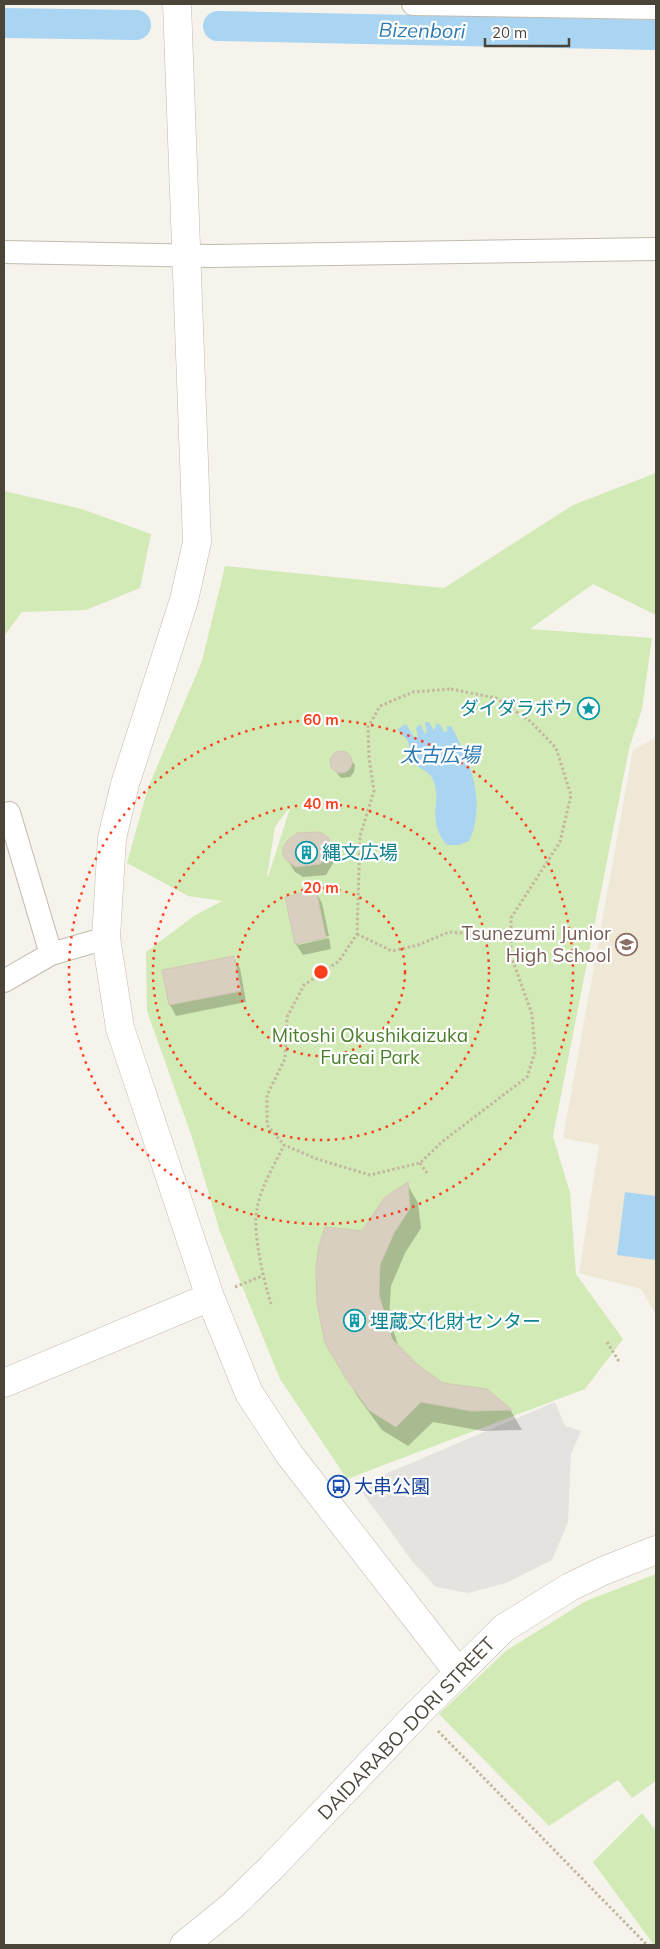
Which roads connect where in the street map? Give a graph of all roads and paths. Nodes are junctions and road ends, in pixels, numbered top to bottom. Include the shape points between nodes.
1 (413, 4) edge
2 (656, 8) edge
3 (178, 20) edge
4 (656, 249) edge
5 (4, 252) edge
6 (187, 256) junction
7 (9, 813) dead end
8 (357, 934) junction
9 (511, 937) junction
10 (106, 938) junction
11 (51, 954) junction
12 (4, 981) edge
13 (284, 1145) junction
14 (420, 1163) junction
15 (428, 1173) dead end
16 (210, 1297) junction
17 (271, 1304) dead end
18 (607, 1342) dead end
19 (620, 1363) dead end
20 (4, 1383) edge
21 (656, 1550) edge
22 (458, 1672) junction
23 (419, 1712) junction
24 (184, 1945) edge
25 (646, 1945) edge

1 - 2 street
3 - 6 street
4 - 6 street
5 - 6 street
6 - 10 street via 197,542 184,600 124,784 112,838
7 - 11 street
8 - 9 path via 392,951 418,945 449,932
8 - 9 path via 360,836 374,792 368,727 380,706 413,692 451,689 496,698 530,721 556,748 571,795 560,842 511,918
8 - 13 path via 339,961 304,985 287,1016 285,1060 267,1095 267,1125
9 - 14 path via 511,956 532,1014 535,1052 527,1077 443,1141
10 - 11 street
10 - 16 street via 120,1028
11 - 12 street
13 - 14 path via 370,1175
13 - 17 path via 256,1210 262,1276
14 - 15 path
16 - 20 street
16 - 22 street via 232,1356 266,1421
18 - 19 path
21 - 22 street, DAIDARABO-DORI STREET via 603,1571 535,1607 504,1628
22 - 23 street, DAIDARABO-DORI STREET
23 - 24 street, DAIDARABO-DORI STREET via 271,1868 232,1906
23 - 25 path

